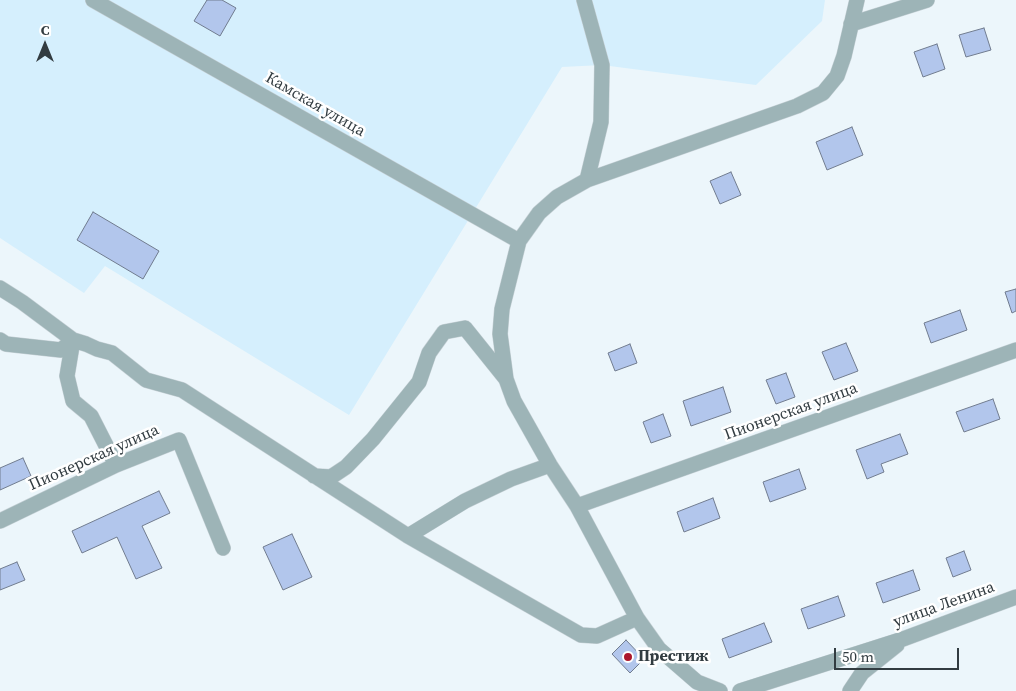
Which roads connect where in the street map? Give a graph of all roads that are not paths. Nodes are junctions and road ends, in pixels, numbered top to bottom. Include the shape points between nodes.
1 (93, 0) edge
2 (584, 0) edge
3 (857, 0) edge
4 (927, 0) edge
5 (851, 24) junction
6 (588, 180) junction
7 (519, 241) junction
8 (0, 288) edge
9 (0, 340) edge
10 (73, 340) junction
11 (1016, 350) edge
12 (506, 379) junction
13 (116, 465) junction
14 (550, 465) junction
15 (313, 476) junction
16 (577, 506) junction
17 (0, 521) edge
18 (408, 536) junction
19 (223, 548) dead end
20 (1016, 597) edge
21 (637, 618) junction
22 (903, 639) junction
23 (720, 691) edge
24 (740, 691) edge
25 (850, 691) edge

1 - 7 street, Камская улица
2 - 6 street via 602,65 601,122
3 - 5 street
4 - 5 street
5 - 6 street via 837,76 823,93 798,106
6 - 7 street via 557,197 539,213
7 - 12 street via 502,309 500,334
8 - 10 street
9 - 10 street via 6,344 61,350
10 - 13 street via 67,376 73,401 90,416
10 - 15 street via 112,353 146,380 182,390
11 - 16 street, Пионерская улица
12 - 14 street via 514,401
12 - 15 street via 465,328 444,332 429,353 419,382 373,439 346,467 331,477
13 - 17 street, Пионерская улица
13 - 19 street, Пионерская улица via 179,440
14 - 16 street
14 - 18 street via 465,501
15 - 18 street
16 - 21 street
18 - 21 street via 580,636 597,636
20 - 22 street, улица Ленина
21 - 23 street via 659,649 697,682
22 - 24 street, улица Ленина
22 - 25 street via 862,673

